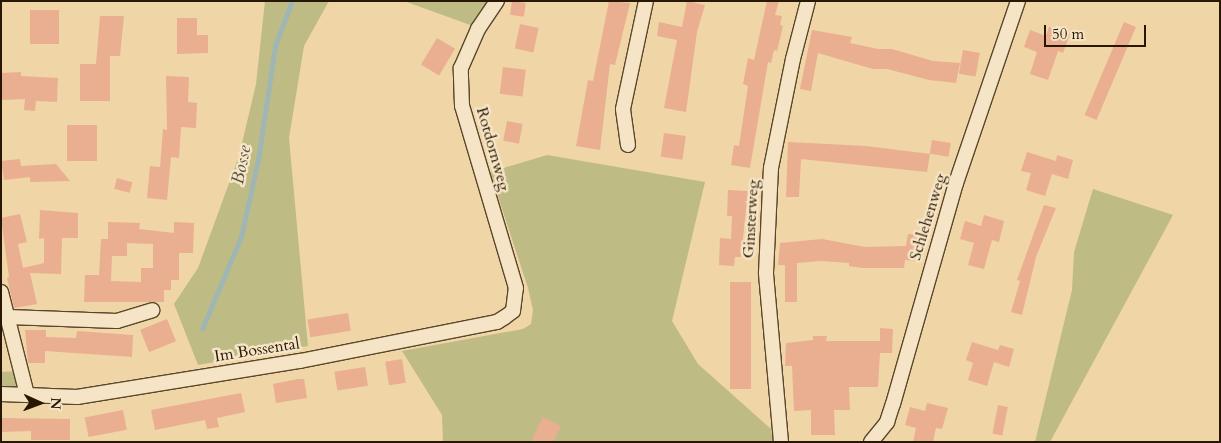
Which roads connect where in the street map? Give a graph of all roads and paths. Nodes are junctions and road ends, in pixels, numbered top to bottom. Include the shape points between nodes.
1 (497, 1) edge
2 (646, 1) edge
3 (808, 1) edge
4 (1018, 1) edge
5 (628, 145) dead end
6 (1, 292) edge
7 (152, 310) dead end
8 (513, 311) joint
9 (8, 317) junction
10 (1, 394) edge
11 (27, 395) junction
12 (781, 442) edge
13 (871, 442) edge

1 - 8 street, Rotdornweg via 478,29 461,68 462,106 516,288
2 - 5 street via 623,109
3 - 12 street, Ginsterweg via 771,168 766,273
4 - 13 street, Schlehenweg via 956,183 887,422
6 - 9 street
7 - 9 street via 117,320
8 - 11 street, Im Bossental via 497,322 300,361 77,397
9 - 11 street
10 - 11 street, Im Bossental

